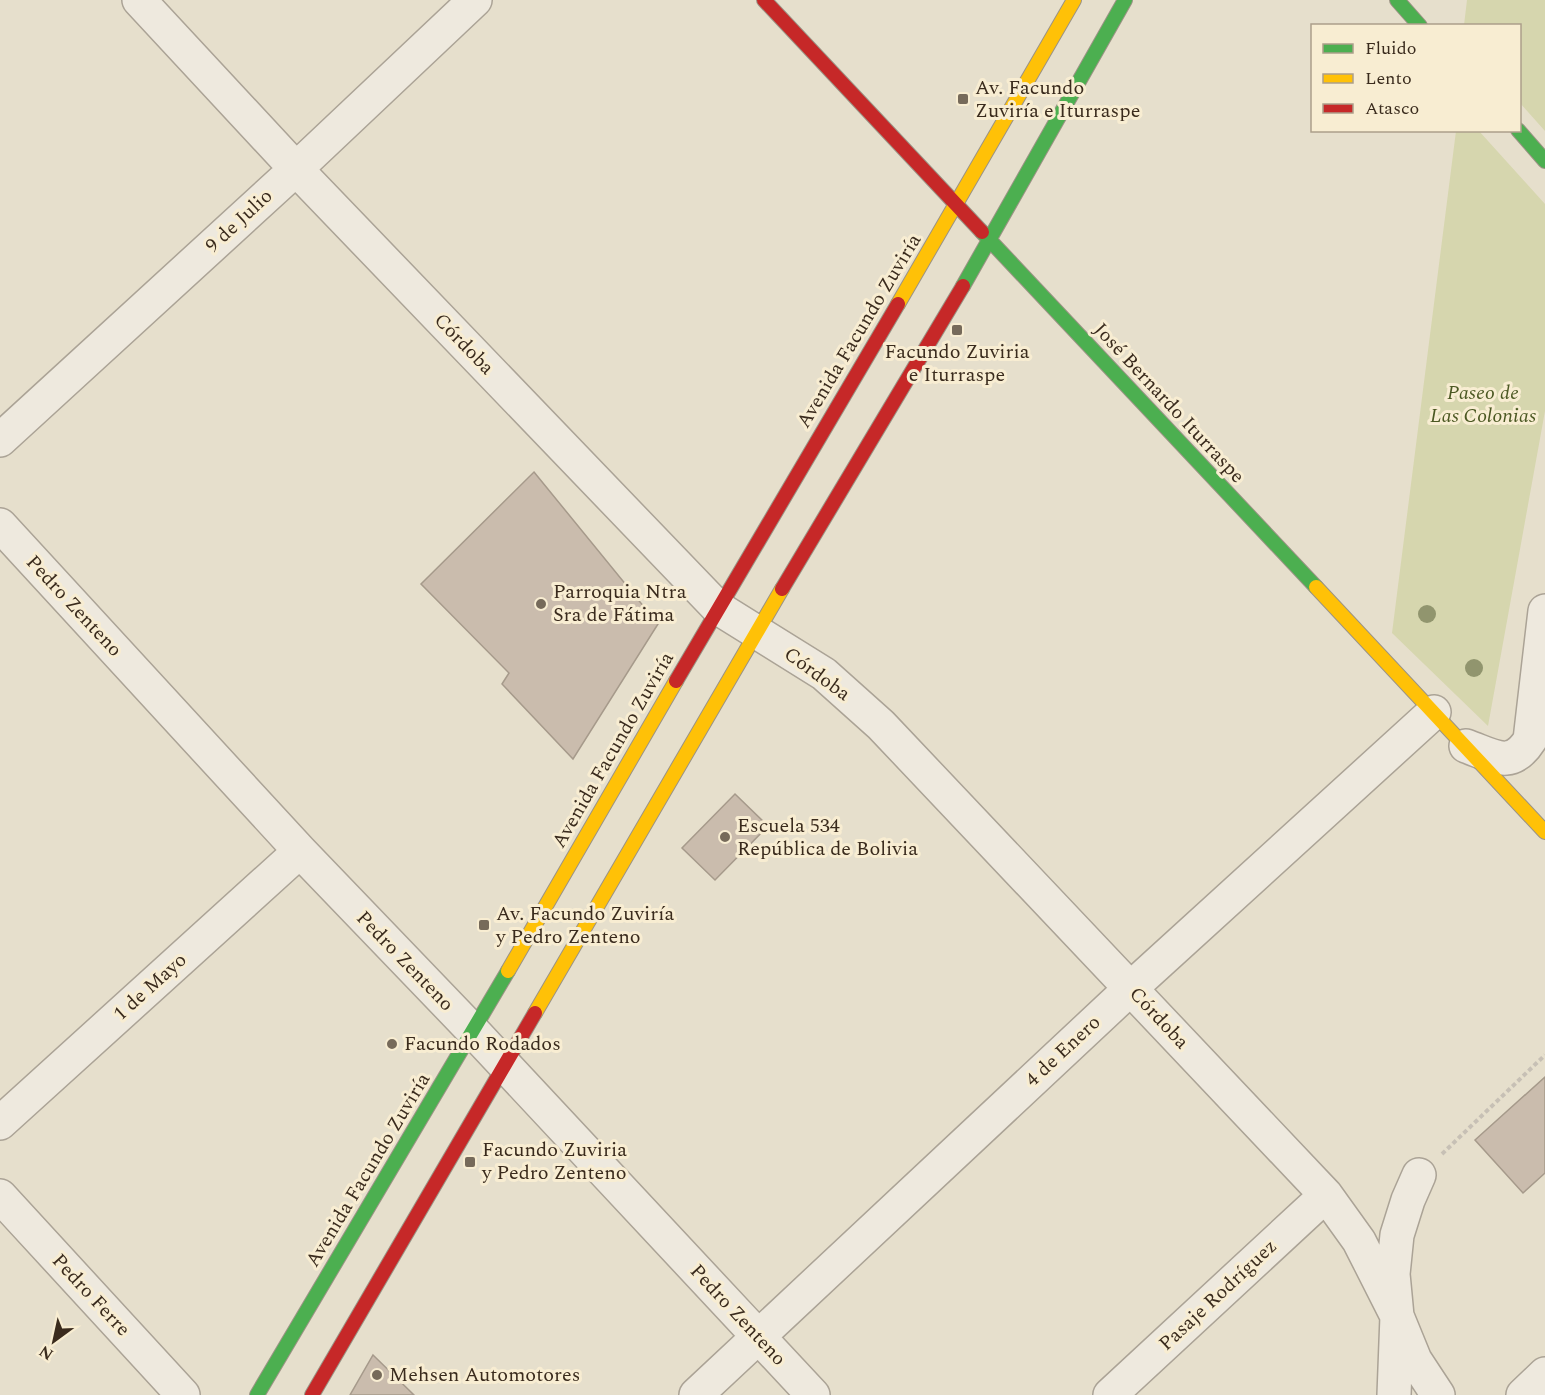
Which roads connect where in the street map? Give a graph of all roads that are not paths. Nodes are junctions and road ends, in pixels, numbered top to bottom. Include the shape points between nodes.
1 (139, 0) edge
2 (475, 0) edge
3 (764, 0) edge
4 (1074, 0) edge
5 (1125, 0) edge
6 (1397, 0) edge
7 (1418, 24) edge
8 (1520, 132) edge
9 (1545, 160) edge
10 (296, 169) junction
11 (957, 204) junction
12 (990, 241) junction
13 (0, 440) edge
14 (0, 525) edge
15 (718, 608) junction
16 (1545, 611) edge
17 (757, 633) junction
18 (1434, 712) junction
19 (1466, 746) junction
20 (1545, 832) edge
21 (300, 851) junction
22 (1131, 988) junction
23 (473, 1031) junction
24 (504, 1066) junction
25 (0, 1123) edge
26 (1419, 1175) road end
27 (1326, 1195) junction
28 (0, 1196) edge
29 (1397, 1316) junction
30 (759, 1337) junction
31 (1545, 1374) edge
32 (183, 1395) edge
33 (257, 1395) edge
34 (312, 1395) edge
35 (696, 1395) edge
36 (813, 1395) edge
37 (1110, 1395) edge
38 (1394, 1395) edge
39 (1438, 1395) edge
40 (1522, 1395) edge

1 - 10 street, Córdoba
2 - 10 street, 9 de Julio
3 - 11 main road, José Bernardo Iturraspe
4 - 11 main road, Avenida Facundo Zuviría
5 - 12 main road
6 - 7 main road
8 - 9 main road
10 - 13 street, 9 de Julio
10 - 15 street, Córdoba
11 - 12 main road, José Bernardo Iturraspe
11 - 15 main road, Avenida Facundo Zuviría
12 - 17 main road
12 - 18 main road, José Bernardo Iturraspe
14 - 21 street, Pedro Zenteno
15 - 17 street, Córdoba
15 - 23 main road, Avenida Facundo Zuviría
16 - 19 street via 1530,740 1522,752 1503,759
17 - 22 street, Córdoba via 824,674 881,725
17 - 24 main road
18 - 19 main road, José Bernardo Iturraspe
18 - 22 street, 4 de Enero
19 - 20 main road, José Bernardo Iturraspe
21 - 23 street, Pedro Zenteno
21 - 25 street, 1 de Mayo
22 - 27 street, Córdoba
22 - 30 street, 4 de Enero
23 - 24 street, Pedro Zenteno
23 - 33 main road, Avenida Facundo Zuviría
24 - 30 street, Pedro Zenteno
24 - 34 main road
26 - 29 street via 1397,1235 1393,1274
27 - 29 street, Córdoba via 1359,1241
27 - 37 street, Pasaje Rodríguez
28 - 32 street, Pedro Ferre
29 - 38 street
29 - 39 street, Córdoba via 1414,1360
30 - 35 street, 4 de Enero
30 - 36 street, Pedro Zenteno
31 - 40 street

